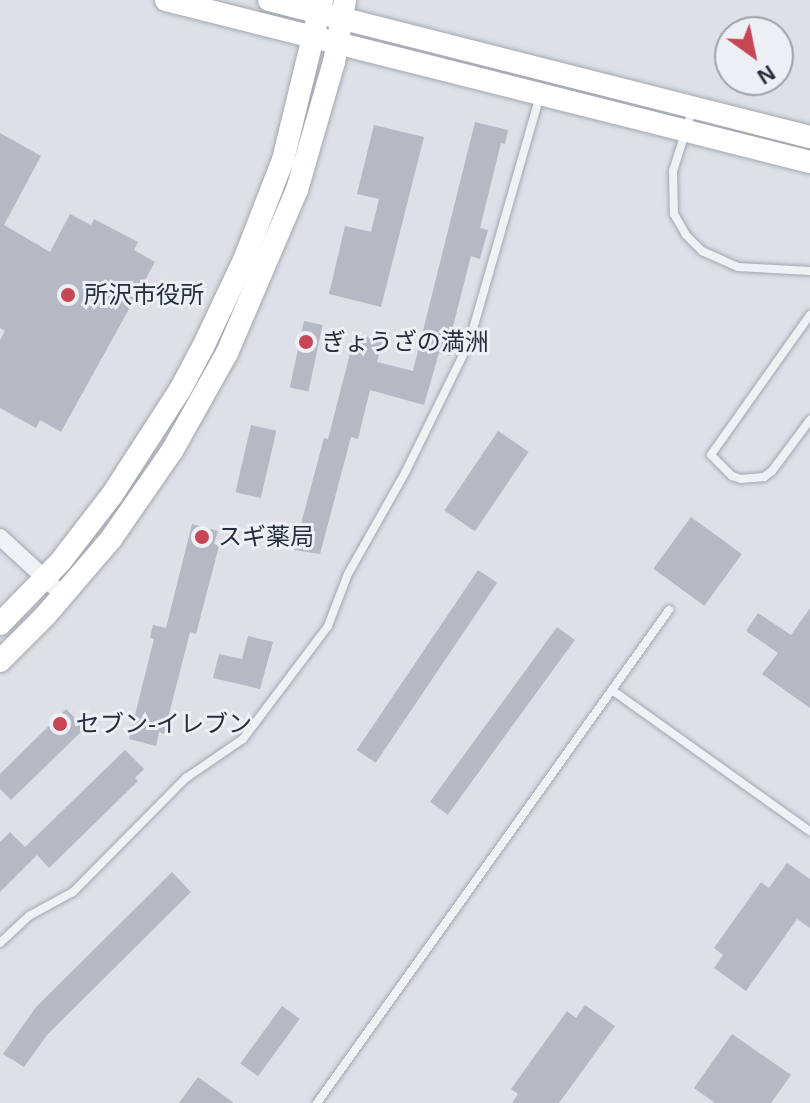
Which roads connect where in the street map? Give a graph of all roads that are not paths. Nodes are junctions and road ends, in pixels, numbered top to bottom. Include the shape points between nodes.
1 (166, 0) edge
2 (269, 0) edge
3 (332, 8) edge
4 (313, 38) junction
5 (336, 44) junction
6 (540, 95) junction
7 (693, 108) junction
8 (685, 131) junction
9 (810, 137) edge
10 (810, 162) edge
11 (810, 271) edge
12 (810, 315) edge
13 (810, 420) edge
14 (0, 537) edge
15 (43, 580) junction
16 (62, 594) junction
17 (669, 610) dead end
18 (0, 624) edge
19 (0, 661) edge
20 (612, 690) junction
21 (810, 831) edge
22 (0, 943) edge
23 (317, 1103) edge

1 - 4 street
2 - 3 street
3 - 4 street
3 - 5 street
3 - 7 street
4 - 5 street
4 - 15 street via 283,160 210,333 120,483
5 - 6 street
5 - 16 street via 297,190 239,329 152,481 92,563
6 - 8 street
6 - 22 lane via 469,343 348,574 328,626 243,739 186,778 73,892 29,916
7 - 8 lane
7 - 9 street
8 - 10 street
8 - 11 lane via 673,171 672,202 686,235 702,251 738,267
12 - 13 lane via 711,455 741,479 764,477
14 - 15 street
15 - 16 street
15 - 18 street
16 - 19 street
17 - 20 lane
20 - 21 lane
20 - 23 lane

